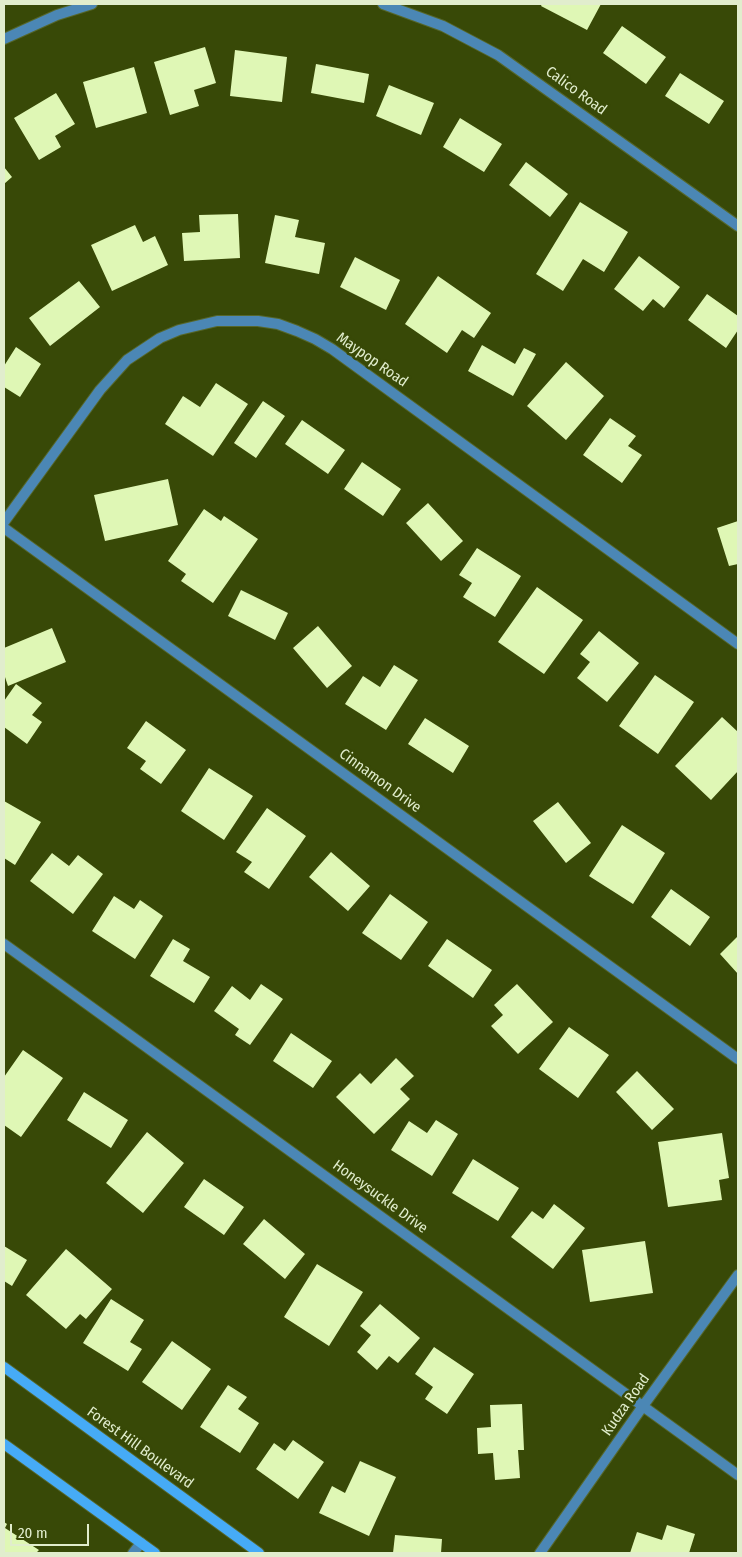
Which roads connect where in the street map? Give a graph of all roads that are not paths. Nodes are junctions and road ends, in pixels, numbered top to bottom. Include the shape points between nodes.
1 (92, 4) edge
2 (383, 4) edge
3 (4, 39) edge
4 (738, 226) edge
5 (4, 522) edge
6 (4, 528) edge
7 (738, 644) edge
8 (4, 944) edge
9 (738, 1059) edge
10 (738, 1275) edge
11 (4, 1367) edge
12 (643, 1406) junction
13 (4, 1444) edge
14 (738, 1475) edge
15 (141, 1543) junction
16 (133, 1553) edge
17 (155, 1553) edge
18 (259, 1553) edge
19 (540, 1553) edge

1 - 3 street
2 - 4 street, Calico Road via 443,26 498,55
5 - 7 street, Maypop Road via 100,390 127,360 160,338 198,324 238,320 278,324 297,330 332,349
6 - 9 street, Cinnamon Drive
8 - 12 street, Honeysuckle Drive
10 - 12 street, Kudza Road
11 - 18 main road, Forest Hill Boulevard
12 - 14 street, Honeysuckle Drive
12 - 19 street, Kudza Road
13 - 15 main road
15 - 16 street
15 - 17 main road

